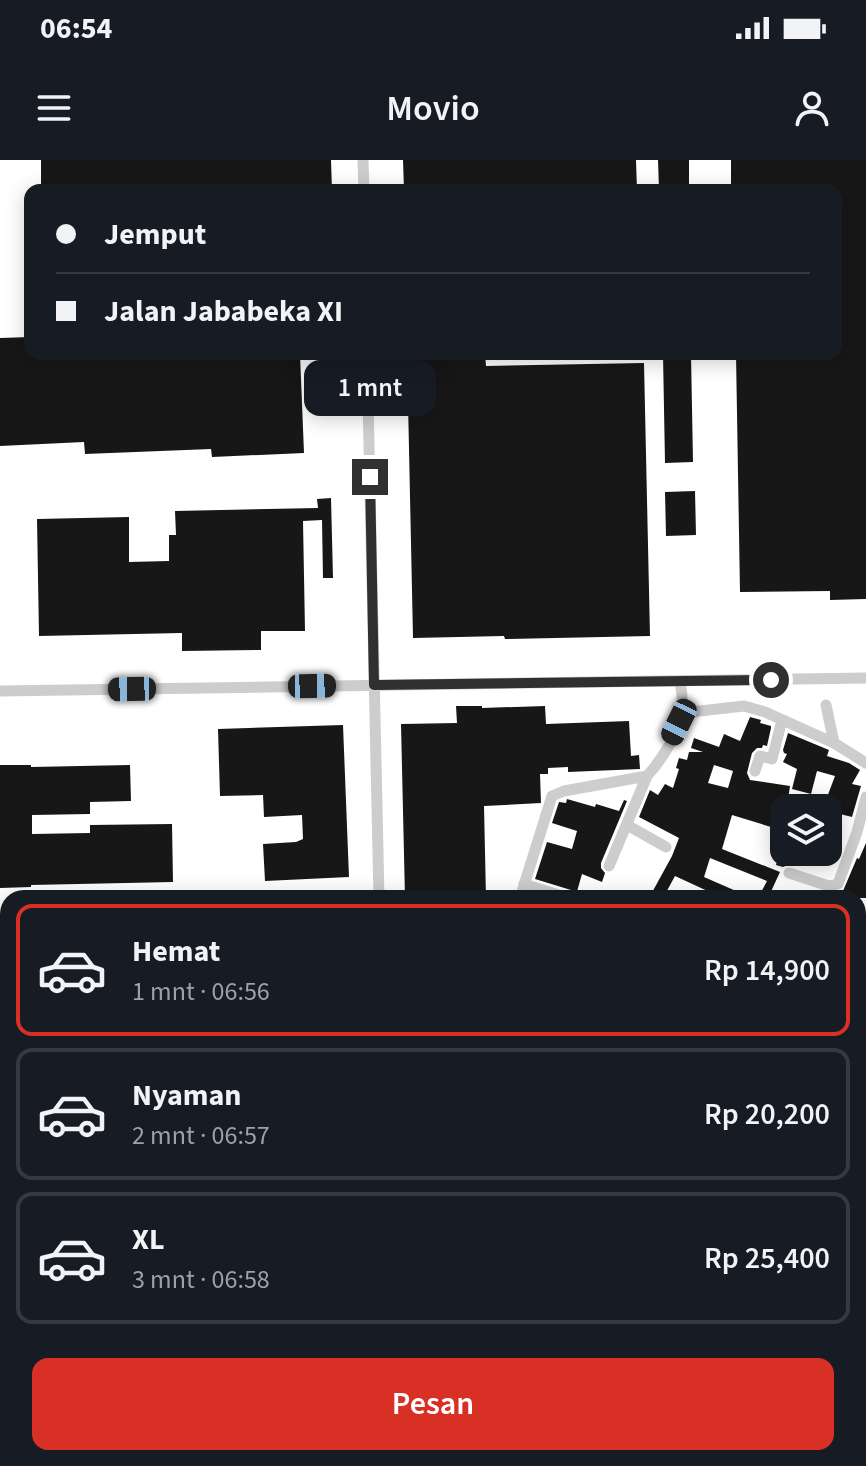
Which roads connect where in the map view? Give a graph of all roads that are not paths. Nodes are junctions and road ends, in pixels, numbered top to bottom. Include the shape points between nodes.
1 (363, 160) edge
2 (364, 184) edge
3 (367, 360) edge
4 (866, 678) edge
5 (680, 681) junction
6 (374, 685) junction
7 (0, 691) edge
8 (826, 705) dead end
9 (682, 713) junction
10 (782, 720) junction
11 (834, 743) junction
12 (866, 763) edge
13 (755, 771) dead end
14 (647, 776) junction
15 (866, 797) edge
16 (627, 825) junction
17 (666, 847) dead end
18 (609, 866) dead end
19 (789, 873) dead end
20 (524, 884) junction
21 (379, 890) edge
22 (522, 890) edge
23 (543, 890) edge

1 - 2 street
3 - 6 street
4 - 5 street
5 - 6 street
5 - 9 street
6 - 7 street
6 - 21 street
8 - 11 street
9 - 10 street via 742,705
9 - 14 street via 664,754
10 - 11 street
10 - 13 street via 772,759 760,756
11 - 12 street
14 - 16 street
14 - 20 street via 554,793
15 - 19 street via 838,884
16 - 17 street
16 - 18 street
20 - 22 street
20 - 23 street

